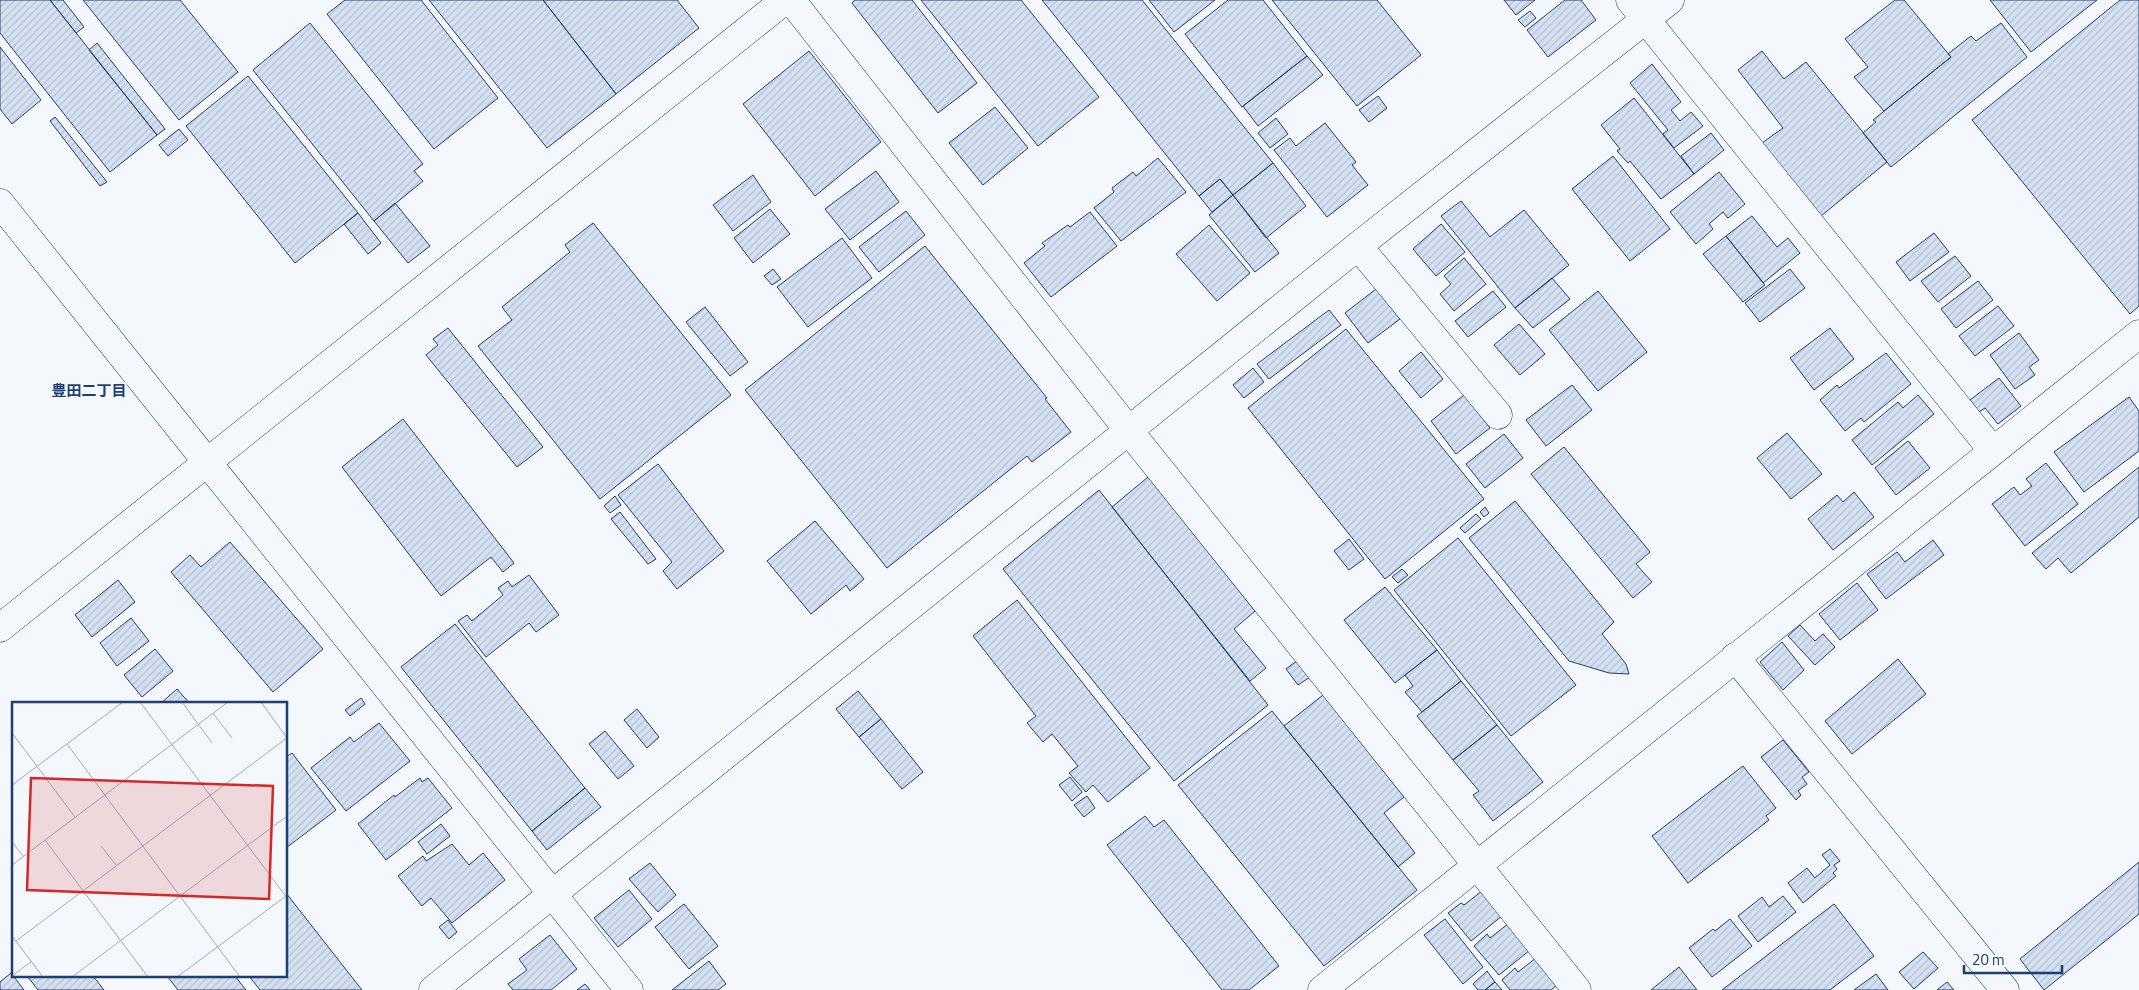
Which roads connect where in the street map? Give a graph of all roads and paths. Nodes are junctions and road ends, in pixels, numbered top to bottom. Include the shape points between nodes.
1 (785, 0) edge
2 (791, 0) edge
3 (1670, 0) edge
4 (1638, 10) edge
5 (0, 203) edge
6 (1358, 246) junction
7 (2139, 334) edge
8 (1498, 415) dead end
9 (1129, 431) junction
10 (1993, 452) junction
11 (208, 462) junction
12 (0, 628) edge
13 (1735, 657) junction
14 (1476, 865) junction
15 (552, 894) junction
16 (433, 990) edge
17 (630, 990) edge
18 (1322, 990) edge
19 (1577, 990) edge
20 (2005, 990) edge

1 - 11 street
2 - 9 street
3 - 4 street
4 - 6 street
4 - 10 street
5 - 11 street
6 - 8 street
6 - 9 street
7 - 10 street
9 - 14 street
9 - 15 street
10 - 13 street
11 - 12 street
11 - 15 street
13 - 14 street
13 - 20 street
14 - 18 street
14 - 19 street
15 - 16 street
15 - 17 street

